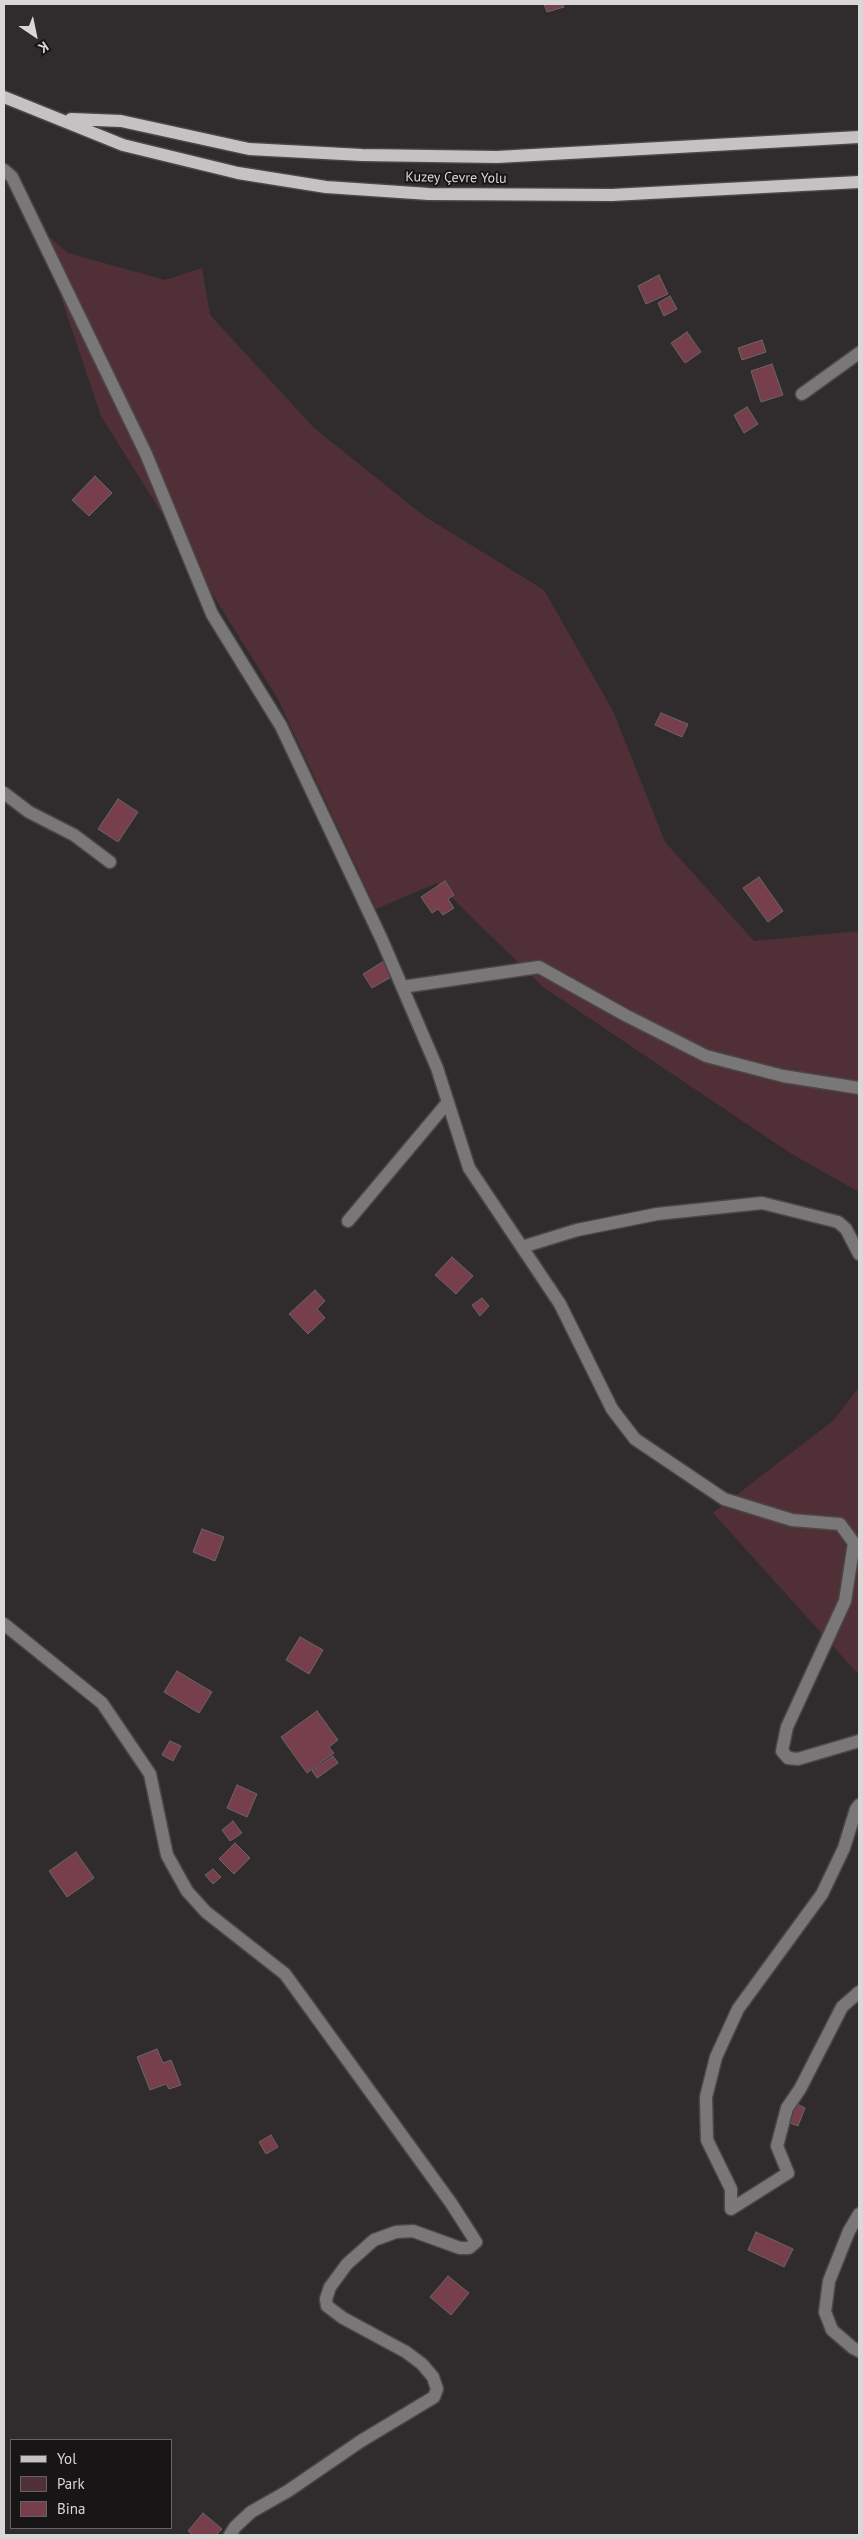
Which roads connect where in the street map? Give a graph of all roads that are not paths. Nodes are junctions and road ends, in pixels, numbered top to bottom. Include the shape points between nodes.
1 (4, 97) edge
2 (62, 119) junction
3 (859, 137) edge
4 (4, 170) edge
5 (859, 182) edge
6 (859, 353) edge
7 (802, 394) dead end
8 (4, 792) edge
9 (110, 862) dead end
10 (402, 987) junction
11 (859, 1088) edge
12 (448, 1102) junction
13 (348, 1220) dead end
14 (522, 1247) junction
15 (859, 1254) edge
16 (854, 1581) edge
17 (4, 1624) edge
18 (859, 1741) edge
19 (859, 1805) edge
20 (859, 1992) edge
21 (859, 2214) edge
22 (859, 2351) edge
23 (230, 2535) edge

1 - 2 main road, Kuzey Çevre Yolu
2 - 3 main road, Kuzey Çevre Yolu via 121,121 250,150 362,155 497,157
2 - 5 main road, Kuzey Çevre Yolu via 124,145 238,172 326,188 429,194 612,195
4 - 10 street via 12,177 146,454 212,614 281,726
6 - 7 street
8 - 9 street via 29,812 74,835
10 - 11 street via 539,967 706,1056 783,1076
10 - 12 street via 438,1068
12 - 13 street
12 - 14 street via 469,1168
14 - 15 street via 577,1230 657,1214 762,1203 838,1222 846,1229
14 - 16 street via 560,1304 612,1410 635,1439 724,1499 792,1520 840,1524 854,1543
16 - 18 street via 787,1728 782,1751 788,1758 798,1759
17 - 23 street via 102,1703 150,1774 168,1855 187,1891 206,1912 285,1974 476,2242 469,2248 460,2248 413,2231 396,2232 374,2240 347,2264 330,2287 326,2299 328,2306 422,2364 433,2377 437,2389 434,2397 250,2512
19 - 20 street via 844,1848 822,1894 738,2009 716,2057 706,2097 708,2140 730,2189 731,2209 788,2174 778,2146 787,2108 842,2006
21 - 22 street via 829,2281 825,2312 832,2330

